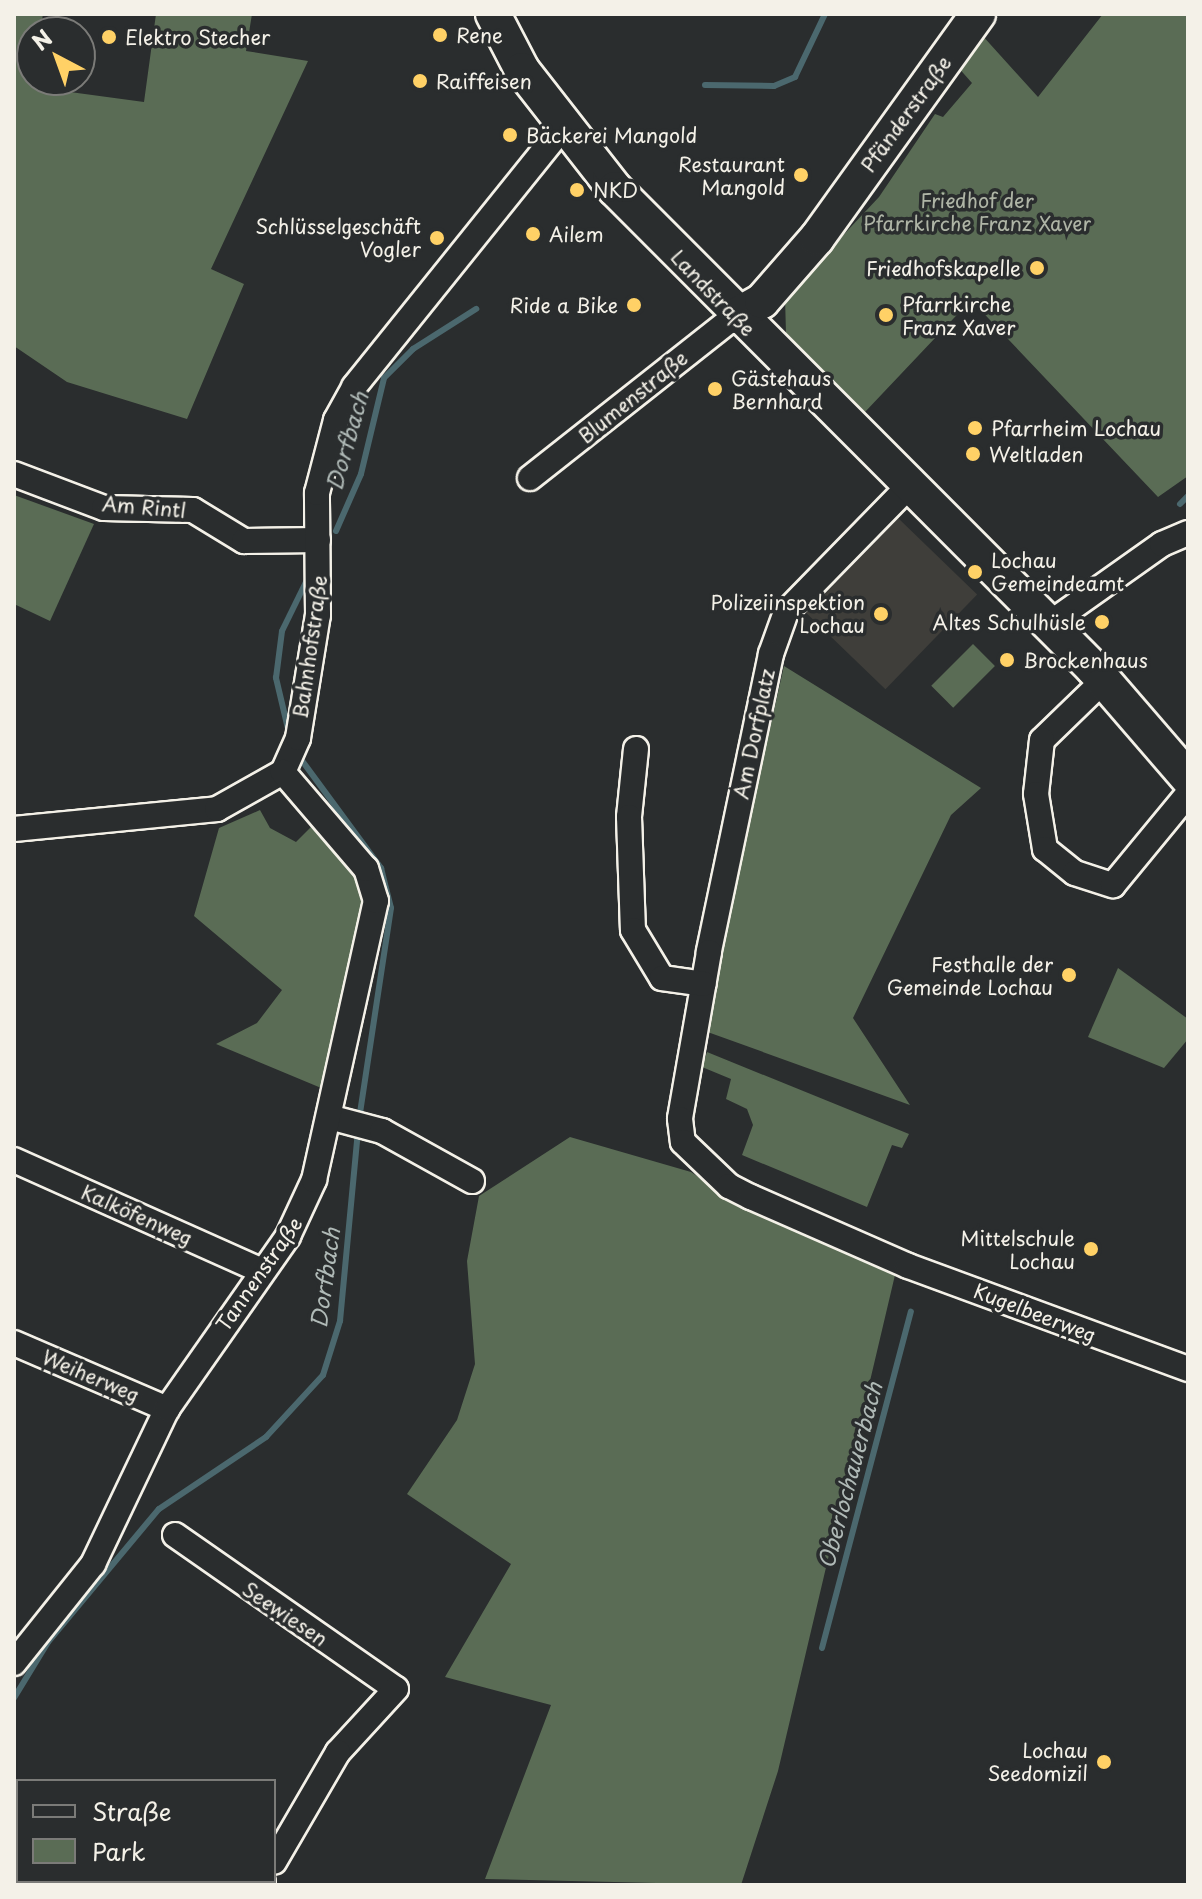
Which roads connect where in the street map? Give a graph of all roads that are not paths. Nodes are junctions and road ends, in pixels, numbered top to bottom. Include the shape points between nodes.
1 (493, 14) edge
2 (978, 14) edge
3 (563, 127) junction
4 (735, 316) junction
5 (14, 474) edge
6 (530, 478) dead end
7 (909, 486) junction
8 (1188, 533) edge
9 (318, 540) junction
10 (1049, 624) junction
11 (1104, 680) junction
12 (636, 749) dead end
13 (283, 772) junction
14 (1188, 778) edge
15 (1188, 794) edge
16 (14, 829) edge
17 (704, 984) junction
18 (349, 1122) junction
19 (14, 1160) edge
20 (472, 1181) dead end
21 (751, 1197) joint
22 (260, 1270) junction
23 (14, 1343) edge
24 (1188, 1369) edge
25 (167, 1409) junction
26 (175, 1535) dead end
27 (15, 1659) edge
28 (276, 1859) edge

1 - 3 main road, Landstraße
2 - 4 main road, Pfänderstraße via 817,238 762,301
3 - 4 main road, Landstraße
3 - 9 street, Bahnhofstraße via 354,387 323,458
4 - 6 street, Blumenstraße
4 - 7 main road, Landstraße
5 - 9 street, Am Rintl via 104,508 193,510 244,541
7 - 10 main road, Landstraße
7 - 17 street, Am Dorfplatz via 782,622
8 - 10 street
9 - 13 street, Bahnhofstraße via 318,615 298,738
10 - 11 main road, Landstraße
11 - 14 main road, Landstraße
11 - 15 street via 1042,740 1036,794 1045,849 1075,873 1113,885
12 - 17 street via 629,817 633,930 662,978
13 - 16 street via 217,809
13 - 18 street, Tannenstraße via 366,869 376,901
17 - 21 street, Am Dorfplatz via 680,1119 683,1142 729,1186
18 - 20 street
18 - 22 street, Tannenstraße via 302,1212
19 - 22 street, Kalköfenweg
21 - 24 street, Kugelbeerweg via 908,1266
22 - 25 street, Tannenstraße
23 - 25 street, Weiherweg
25 - 27 street, Tannenstraße via 93,1564
26 - 28 street, Seewiesen via 396,1689 338,1752

